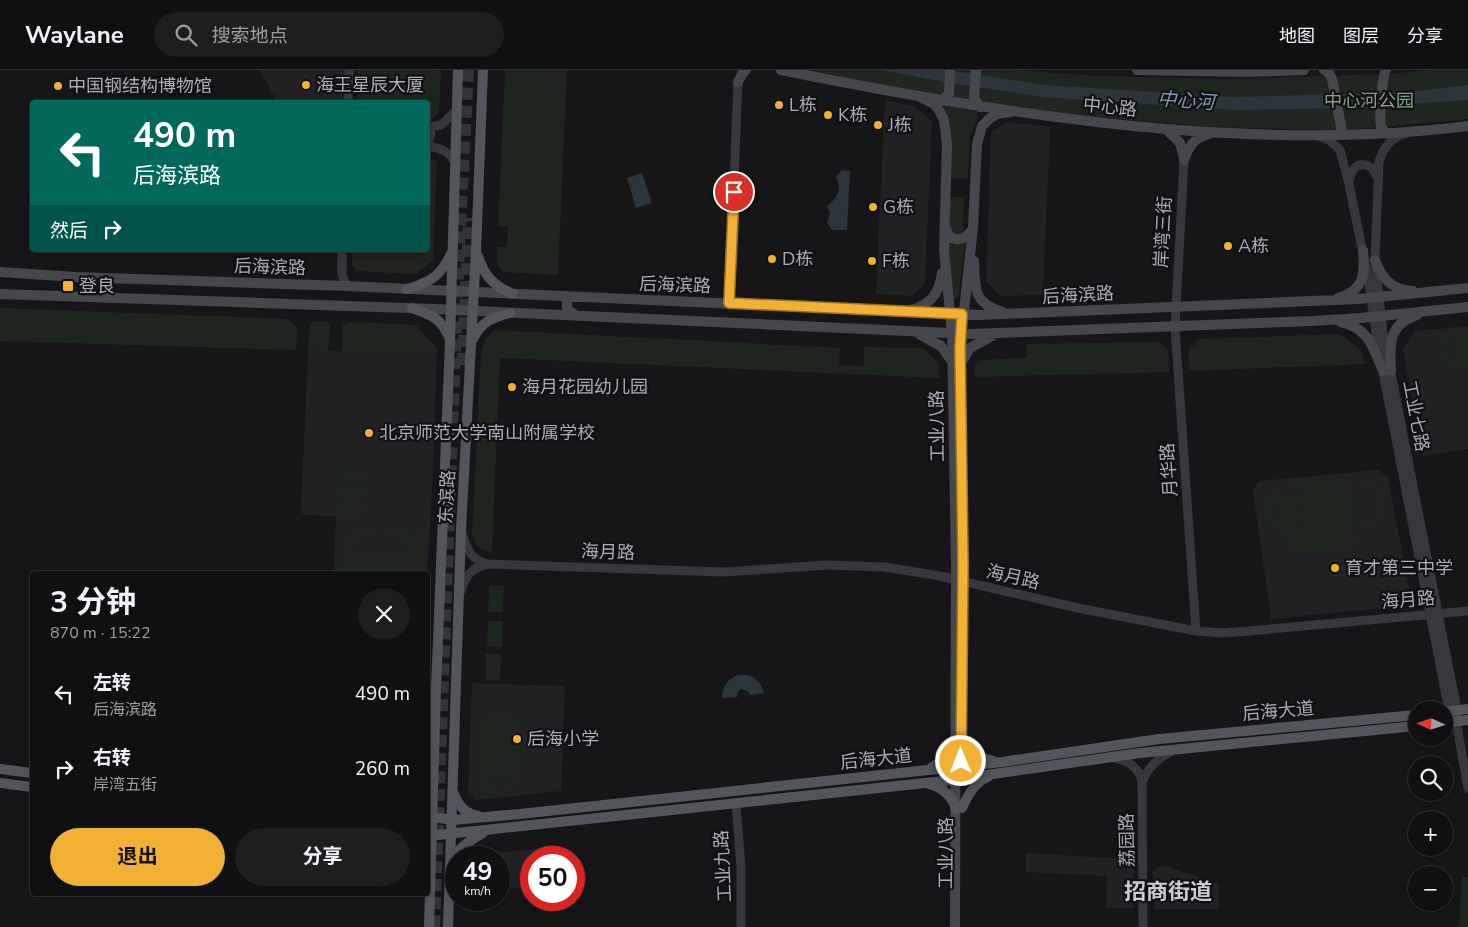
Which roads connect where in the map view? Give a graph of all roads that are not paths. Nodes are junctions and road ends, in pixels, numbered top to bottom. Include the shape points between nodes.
1 (349, 70) edge
2 (458, 70) edge
3 (483, 70) edge
4 (736, 70) edge
5 (746, 70) edge
6 (781, 70) edge
7 (950, 70) edge
8 (976, 70) edge
9 (1137, 70) edge
10 (1300, 70) edge
11 (1304, 70) edge
12 (1324, 70) edge
13 (1384, 74) edge
14 (738, 82) junction
15 (945, 97) junction
16 (920, 98) junction
17 (348, 100) edge
18 (980, 107) junction
19 (457, 110) junction
20 (1011, 112) junction
21 (1468, 126) edge
22 (430, 128) edge
23 (1165, 129) junction
24 (1339, 131) junction
25 (1412, 132) junction
26 (1213, 133) junction
27 (1387, 133) junction
28 (1316, 135) junction
29 (430, 146) edge
30 (1184, 160) junction
31 (454, 162) junction
32 (1378, 179) junction
33 (1349, 184) junction
34 (945, 228) junction
35 (973, 228) junction
36 (453, 249) junction
37 (944, 250) junction
38 (1363, 250) junction
39 (342, 252) edge
40 (476, 252) junction
41 (1375, 260) junction
42 (1, 272) edge
43 (21, 281) junction
44 (347, 286) junction
45 (1468, 288) edge
46 (407, 289) junction
47 (1454, 290) junction
48 (452, 291) junction
49 (474, 292) junction
50 (1432, 292) junction
51 (1, 294) edge
52 (513, 294) junction
53 (27, 295) junction
54 (566, 296) junction
55 (1375, 298) junction
56 (1325, 301) junction
57 (729, 303) junction
58 (1175, 307) junction
59 (1468, 307) edge
60 (412, 308) junction
61 (1455, 308) junction
62 (451, 310) junction
63 (473, 312) junction
64 (902, 312) junction
65 (1428, 312) junction
66 (510, 314) junction
67 (950, 314) junction
68 (962, 314) junction
69 (1013, 315) junction
70 (577, 316) junction
71 (1377, 317) junction
72 (1327, 320) junction
73 (1176, 327) junction
74 (912, 332) junction
75 (956, 333) junction
76 (997, 334) junction
77 (450, 341) junction
78 (471, 344) junction
79 (952, 364) junction
80 (1387, 371) junction
81 (960, 372) junction
82 (461, 530) junction
83 (488, 564) junction
84 (959, 581) junction
85 (459, 598) junction
86 (1468, 611) edge
87 (1435, 614) junction
88 (1196, 630) junction
89 (1454, 710) edge
90 (1408, 716) edge
91 (1468, 720) edge
92 (1456, 721) junction
93 (1453, 722) edge
94 (1408, 727) edge
95 (958, 738) junction
96 (1176, 749) junction
97 (1112, 757) junction
98 (1002, 762) junction
99 (958, 767) junction
100 (0, 769) edge
101 (922, 771) junction
102 (30, 773) edge
103 (992, 774) junction
104 (958, 779) junction
105 (1142, 782) junction
106 (0, 783) edge
107 (924, 783) junction
108 (30, 787) edge
109 (433, 788) junction
110 (1468, 788) edge
111 (453, 793) junction
112 (430, 796) edge
113 (736, 804) junction
114 (959, 809) junction
115 (430, 816) edge
116 (484, 818) junction
117 (452, 820) junction
118 (488, 830) junction
119 (451, 834) junction
120 (430, 836) edge
121 (451, 846) edge
122 (463, 846) edge
123 (429, 896) edge
124 (449, 911) edge
125 (429, 927) edge
126 (448, 927) edge
127 (741, 927) edge
128 (955, 927) edge
129 (962, 927) edge
130 (1143, 927) edge

1 - 17 street
2 - 19 main road, 东滨路
3 - 40 main road, 东滨路
4 - 14 main road
5 - 14 main road
6 - 16 main road, 中心路
7 - 15 main road
8 - 18 main road via 974,98
9 - 10 main road
10 - 11 main road
12 - 24 main road via 1332,79
13 - 27 main road via 1381,127
14 - 57 street
15 - 16 main road, 中心路
15 - 18 main road, 中心路
16 - 34 main road, 工业八路 via 939,110 946,130
18 - 20 main road, 中心路
19 - 22 street via 441,125
19 - 31 main road, 东滨路
20 - 23 main road, 中心路
20 - 35 main road, 工业八路 via 992,116 982,126 979,135
21 - 25 main road, 中心路
23 - 26 main road, 中心路
23 - 30 main road via 1180,142
24 - 27 main road, 中心路
24 - 28 main road, 中心路
25 - 27 main road, 中心路
25 - 32 street, 工业七路 via 1393,138 1384,148
26 - 28 main road, 中心路
26 - 30 main road via 1195,140
28 - 33 street, 工业七路 via 1340,150
29 - 31 street via 442,149
30 - 58 street, 岸湾三街
31 - 36 main road, 东滨路
32 - 33 street via 1370,166 1358,166 1350,174
32 - 41 street, 工业七路
33 - 38 street, 工业七路
34 - 35 main road via 950,237 959,240
34 - 37 main road, 工业八路
35 - 68 main road, 工业八路
35 - 69 main road via 975,286 979,298 990,307
36 - 46 main road via 437,276
36 - 48 main road, 东滨路
37 - 64 main road via 941,282 933,299 923,306
37 - 67 main road, 工业八路
38 - 55 street, 工业七路
38 - 56 main road via 1361,282 1341,297
39 - 44 street via 342,275
40 - 49 main road, 东滨路
40 - 52 main road via 488,278
41 - 50 main road via 1383,277 1393,286
41 - 55 street, 工业七路
42 - 43 main road, 后海滨路
43 - 44 main road, 后海滨路
43 - 53 main road via 22,293
44 - 46 main road, 后海滨路
45 - 47 main road, 后海滨路
46 - 48 main road, 后海滨路
47 - 50 main road, 后海滨路
47 - 61 main road via 1449,300
48 - 49 main road, 后海滨路
48 - 62 main road, 东滨路
49 - 52 main road, 后海滨路
49 - 63 main road, 东滨路
50 - 55 main road, 后海滨路
51 - 53 main road, 后海滨路
52 - 54 main road, 后海滨路
53 - 60 main road, 后海滨路
54 - 57 main road, 后海滨路
54 - 70 main road via 568,309
55 - 56 main road, 后海滨路
55 - 71 street, 工业七路
56 - 58 main road, 后海滨路
57 - 64 main road, 后海滨路
58 - 69 main road, 后海滨路
58 - 73 street, 月华路
59 - 61 main road, 后海滨路
60 - 62 main road, 后海滨路
60 - 77 main road via 440,321
61 - 65 main road, 后海滨路
62 - 63 main road, 后海滨路
62 - 77 main road, 东滨路
63 - 66 main road, 后海滨路
63 - 78 main road, 东滨路
64 - 67 main road, 后海滨路
65 - 71 main road, 后海滨路
65 - 80 main road via 1413,316 1396,328
66 - 70 main road, 后海滨路
66 - 78 main road via 487,321 477,330
67 - 68 main road, 后海滨路
67 - 75 main road, 工业八路
68 - 69 main road, 后海滨路
68 - 75 main road, 工业八路
70 - 74 main road, 后海滨路
71 - 72 main road, 后海滨路
71 - 80 street, 工业七路
72 - 73 main road, 后海滨路
72 - 80 main road via 1351,325 1363,332
73 - 76 main road, 后海滨路
73 - 88 street, 月华路
74 - 75 main road, 后海滨路
74 - 79 main road via 942,346
75 - 76 main road, 后海滨路
75 - 79 main road, 工业八路
75 - 81 main road, 工业八路
76 - 81 main road via 970,348
77 - 109 main road, 东滨路
78 - 82 main road, 东滨路
79 - 84 main road, 工业八路
80 - 87 street, 工业七路
81 - 84 main road, 工业八路
82 - 83 street via 473,557
82 - 85 main road, 东滨路
83 - 84 street, 海月路 via 724,572 858,565
83 - 85 street via 468,573
84 - 88 street, 海月路 via 1071,607
84 - 95 main road, 工业八路
85 - 111 main road, 东滨路
86 - 87 street, 海月路
87 - 88 street, 海月路 via 1250,632
87 - 89 street, 工业七路
89 - 92 street, 工业七路
90 - 98 main road, 后海大道 via 1137,741
91 - 92 main road
92 - 93 main road
92 - 110 street, 工业七路
94 - 96 main road, 后海大道
95 - 98 main road via 979,757
95 - 99 main road, 工业八路
95 - 101 main road via 942,762
96 - 97 main road, 后海大道
96 - 105 street via 1154,764
97 - 103 main road, 后海大道
97 - 105 street via 1134,766
98 - 99 main road, 后海大道
99 - 101 main road, 后海大道
99 - 104 main road, 工业八路
100 - 102 main road
101 - 116 main road, 后海大道
103 - 104 main road, 后海大道
103 - 114 main road via 977,784
104 - 107 main road, 后海大道
104 - 114 main road, 工业八路
105 - 130 street, 荔园路
106 - 108 main road
107 - 113 main road, 后海大道
107 - 114 main road via 942,789
109 - 112 main road
109 - 115 main road, 东滨路
111 - 116 main road via 463,810
111 - 117 main road, 东滨路
113 - 118 main road, 后海大道
113 - 127 street, 工业九路
114 - 128 main road, 工业八路
114 - 129 main road, 工业八路
115 - 117 main road, 后海大道
115 - 120 main road, 东滨路
116 - 117 main road, 后海大道
117 - 119 main road, 东滨路
118 - 119 main road, 后海大道
118 - 122 main road
119 - 120 main road, 后海大道
119 - 121 main road, 东滨路
123 - 125 main road, 东滨路
124 - 126 main road, 东滨路

